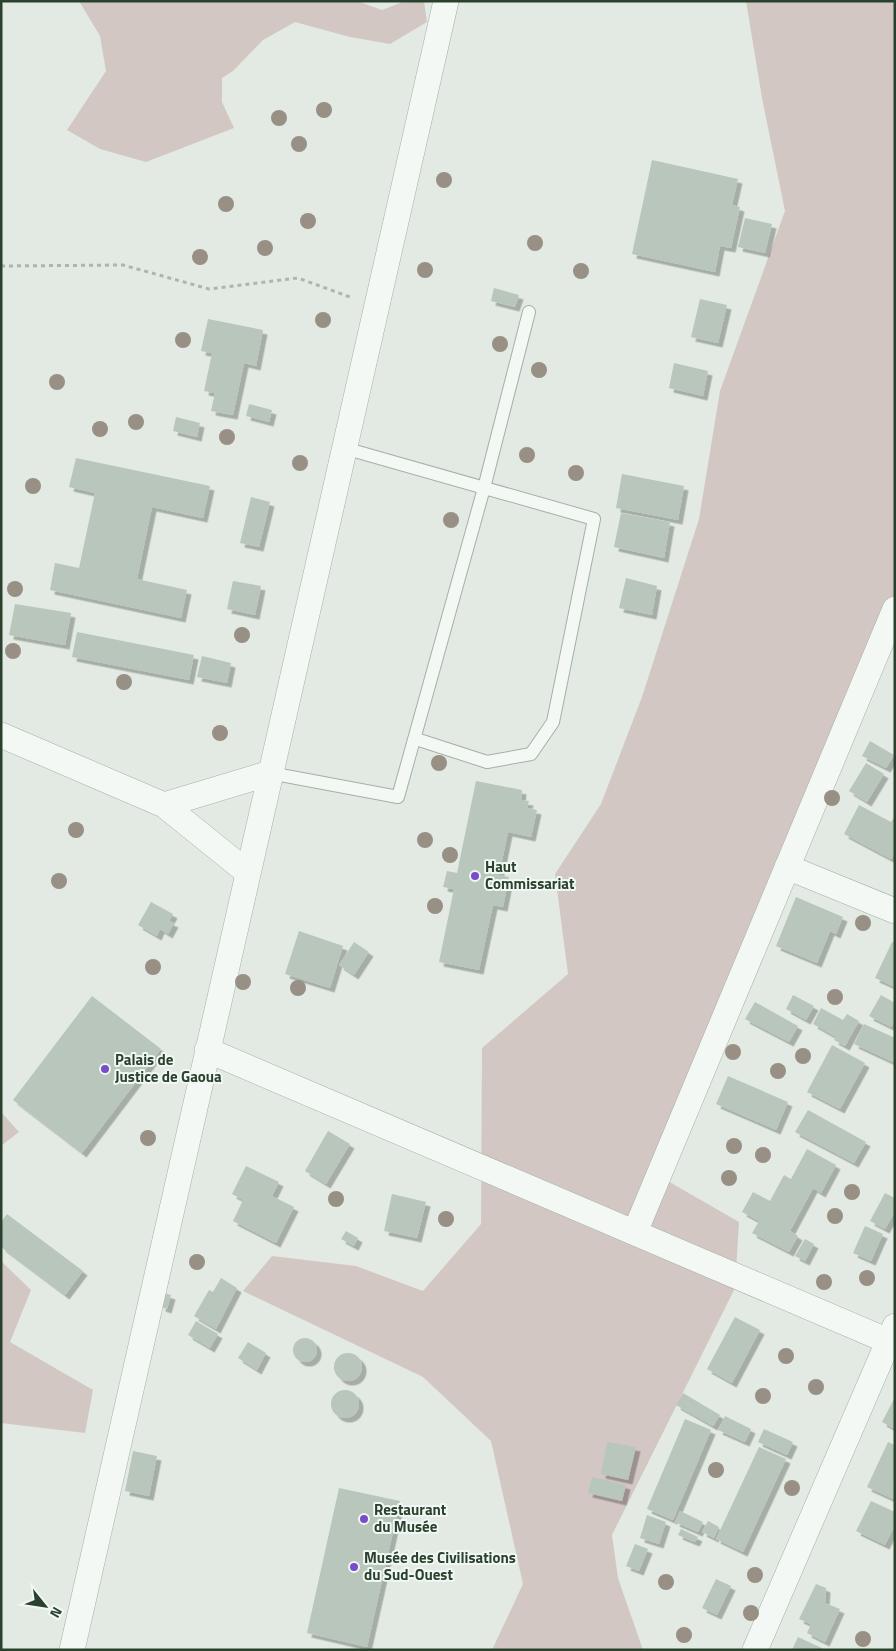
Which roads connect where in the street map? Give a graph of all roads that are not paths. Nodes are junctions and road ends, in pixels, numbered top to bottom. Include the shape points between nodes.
1 (446, 1) edge
2 (529, 312) dead end
3 (344, 448) junction
4 (484, 488) junction
5 (895, 610) edge
6 (1, 735) edge
7 (416, 739) junction
8 (270, 774) junction
9 (164, 805) junction
10 (787, 867) junction
11 (247, 872) junction
12 (895, 911) edge
13 (207, 1050) junction
14 (635, 1232) junction
15 (893, 1337) edge
16 (72, 1650) edge
17 (755, 1650) edge

1 - 3 street
2 - 4 lane
3 - 4 lane
3 - 8 street
4 - 7 lane
4 - 7 lane via 594,519 552,722 531,754 488,762
5 - 10 street
6 - 9 street
7 - 8 lane via 398,798
8 - 9 street
8 - 11 street
9 - 11 street
10 - 12 street
10 - 14 street
11 - 13 street
13 - 14 street
13 - 16 street
14 - 15 street
15 - 17 street

